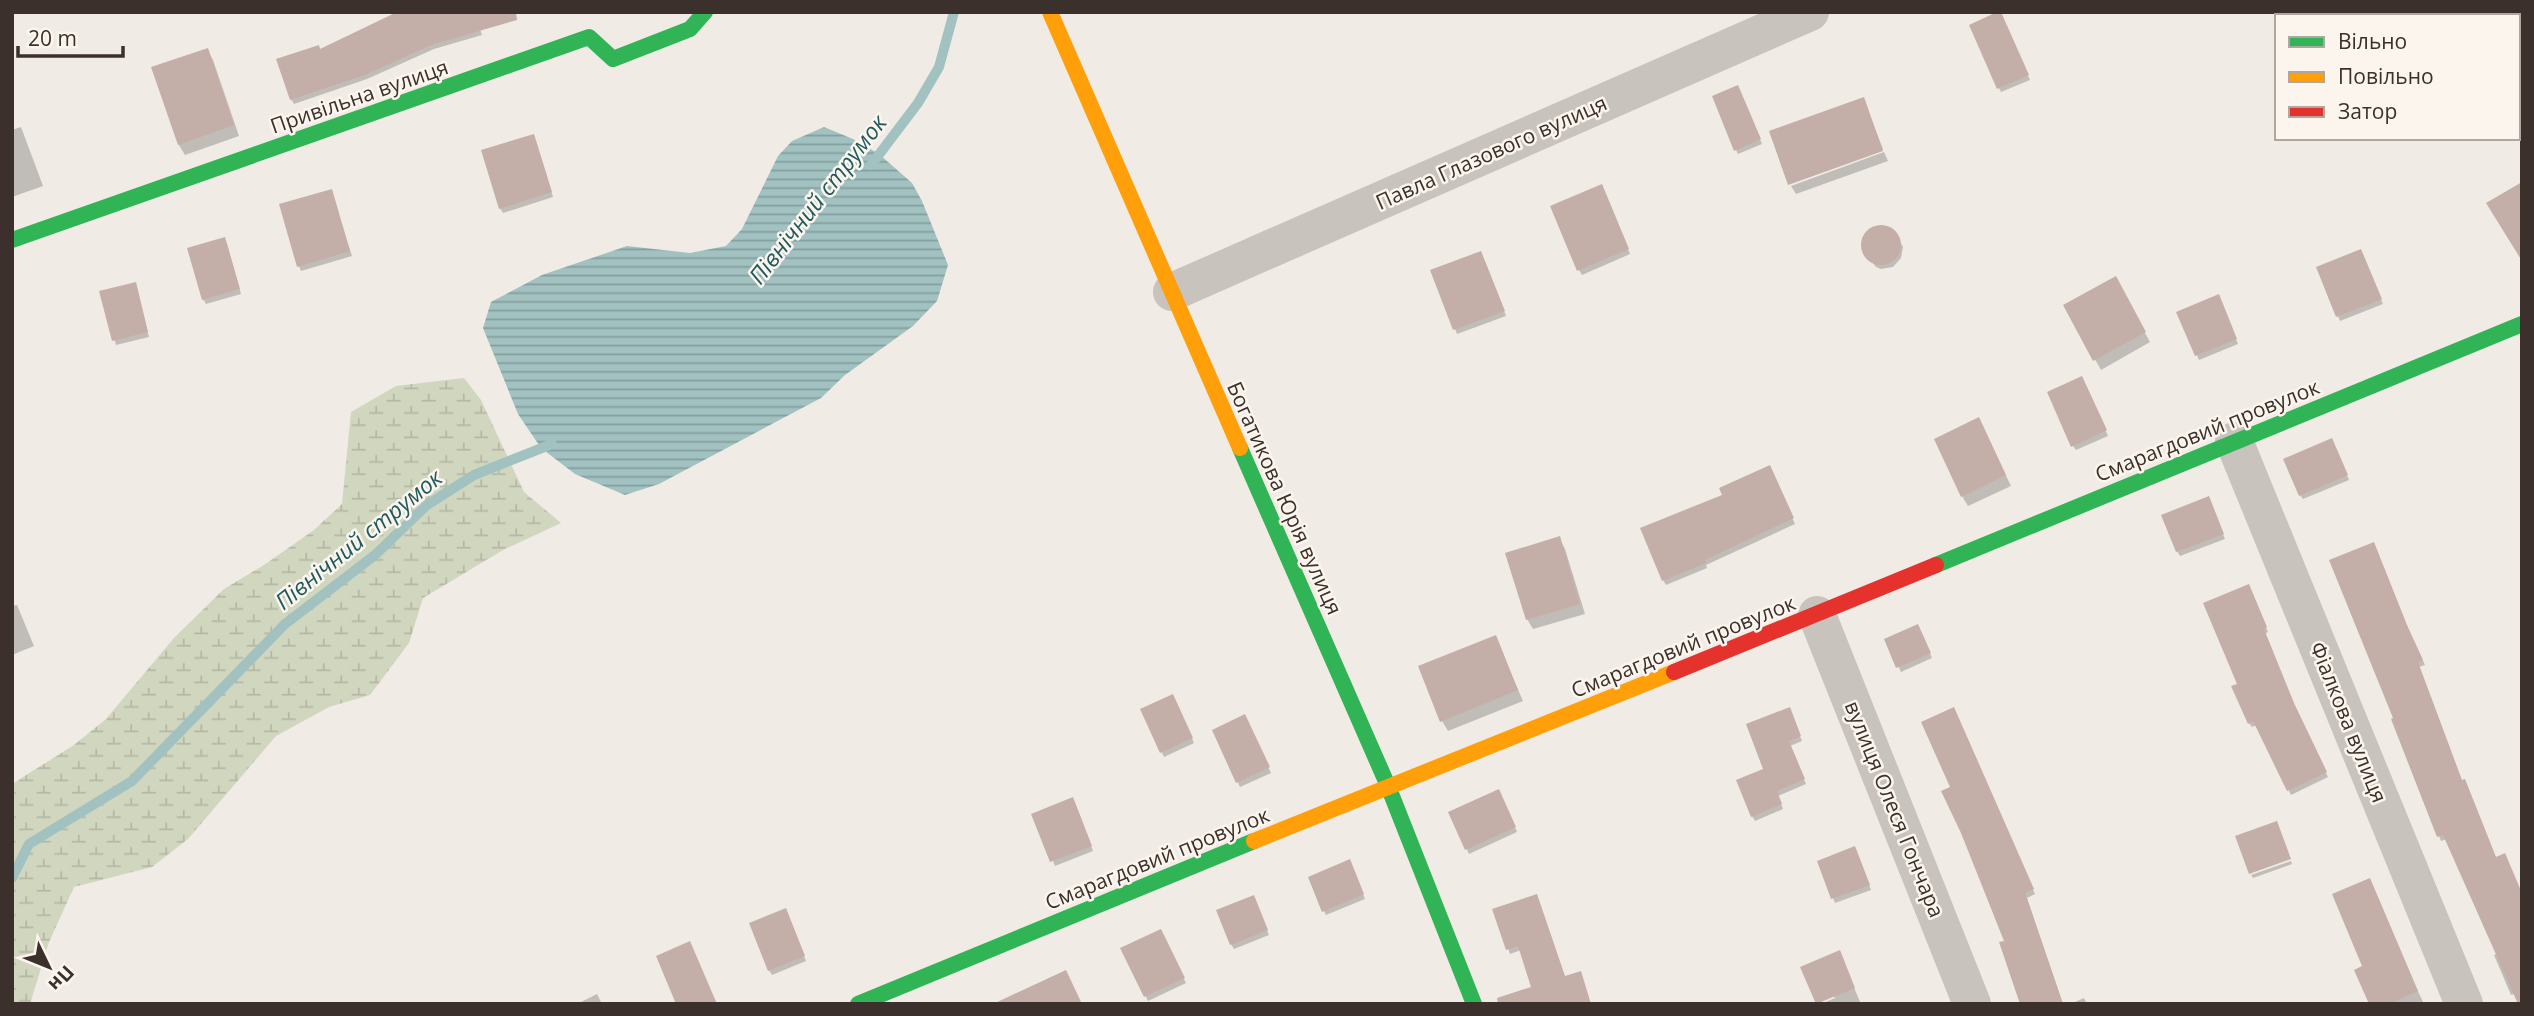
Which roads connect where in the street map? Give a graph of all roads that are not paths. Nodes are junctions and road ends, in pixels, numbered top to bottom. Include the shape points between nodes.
1 (705, 12) edge
2 (1050, 12) edge
3 (1810, 12) edge
4 (12, 240) edge
5 (1172, 292) junction
6 (2522, 324) edge
7 (2234, 440) junction
8 (1817, 615) junction
9 (1388, 786) junction
10 (858, 1004) edge
11 (1474, 1004) edge
12 (1972, 1004) edge
13 (2464, 1004) edge

1 - 4 street, Привільна вулиця via 690,29 612,59 589,37
2 - 5 street, Богатикова Юрія вулиця
3 - 5 street, Павла Глазового вулиця
5 - 9 street, Богатикова Юрія вулиця
6 - 7 street, Смарагдовий провулок
7 - 8 street, Смарагдовий провулок
7 - 13 street, Фіалкова вулиця
8 - 9 street, Смарагдовий провулок
8 - 12 street, вулиця Олеся Гончара
9 - 10 street, Смарагдовий провулок
9 - 11 street, Богатикова Юрія вулиця

